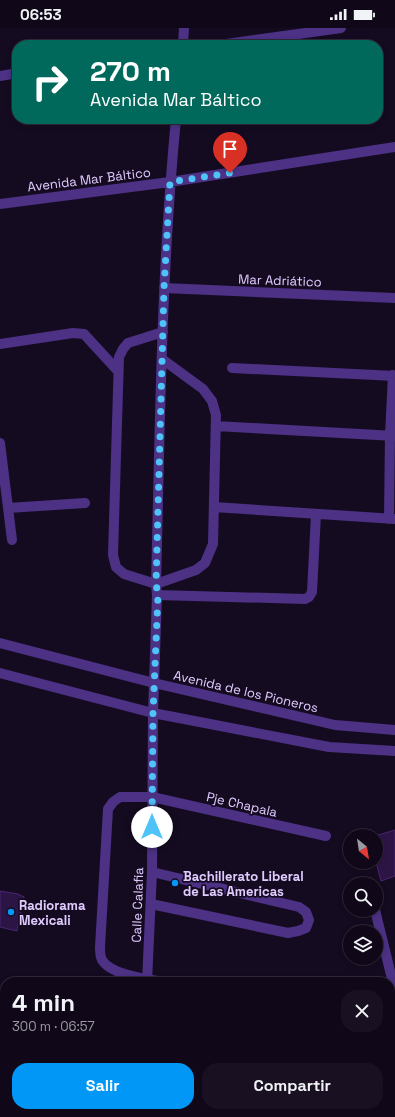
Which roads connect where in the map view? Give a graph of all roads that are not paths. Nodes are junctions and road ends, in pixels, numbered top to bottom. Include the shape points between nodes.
1 (184, 28) edge
2 (341, 28) edge
3 (183, 40) edge
4 (255, 40) edge
5 (12, 74) edge
6 (0, 76) edge
7 (176, 124) edge
8 (395, 147) edge
9 (170, 182) junction
10 (0, 204) edge
11 (164, 288) junction
12 (395, 298) edge
13 (162, 332) junction
14 (0, 344) edge
15 (162, 359) junction
16 (232, 368) dead end
17 (118, 371) junction
18 (394, 376) edge
19 (216, 426) junction
20 (393, 436) edge
21 (0, 443) edge
22 (3, 495) edge
23 (85, 503) dead end
24 (214, 507) junction
25 (8, 508) junction
26 (316, 514) junction
27 (392, 519) edge
28 (12, 540) dead end
29 (156, 584) junction
30 (158, 595) junction
31 (0, 642) edge
32 (0, 673) edge
33 (154, 683) junction
34 (153, 713) junction
35 (395, 730) edge
36 (395, 751) edge
37 (152, 797) junction
38 (326, 836) dead end
39 (152, 872) junction
40 (151, 904) junction
41 (377, 917) edge
42 (137, 977) edge
43 (147, 977) edge
44 (393, 977) edge

1 - 3 street
2 - 4 street
5 - 6 street
7 - 9 street, Calle Calafia
8 - 9 street, Avenida Mar Báltico
9 - 10 street, Avenida Mar Báltico
9 - 11 street, Calle Calafia
11 - 12 street, Mar Adriático
11 - 13 street, Calle Calafia
13 - 15 street, Calle Calafia
13 - 17 street via 128,343 119,357
14 - 17 street via 73,332 84,334
15 - 19 street via 203,390 212,401
15 - 29 street, Calle Calafia
16 - 18 street
17 - 29 street via 113,555 116,567 124,574
18 - 20 street
19 - 20 street
19 - 24 street
20 - 27 street
21 - 22 street
22 - 25 street
23 - 25 street
24 - 26 street
24 - 29 street via 213,544 206,562 196,570
25 - 28 street
26 - 27 street
26 - 30 street via 312,592 309,597 305,599
29 - 30 street, Calle Calafia
30 - 33 street, Calle Calafia
31 - 33 street, Avenida de los Pioneros
32 - 34 street
33 - 34 street, Calle Calafia
33 - 35 street, Avenida de los Pioneros via 335,725
34 - 36 street via 329,747
34 - 37 street, Calle Calafia
37 - 38 street, Pje Chapala
37 - 39 street, Calle Calafia
37 - 42 street, Pje Chapala via 120,797 108,809 101,958 107,966
39 - 40 street, Calle Calafia
39 - 40 street via 299,907 306,912 310,920 306,928 288,933
40 - 43 street, Calle Calafia
41 - 44 street

